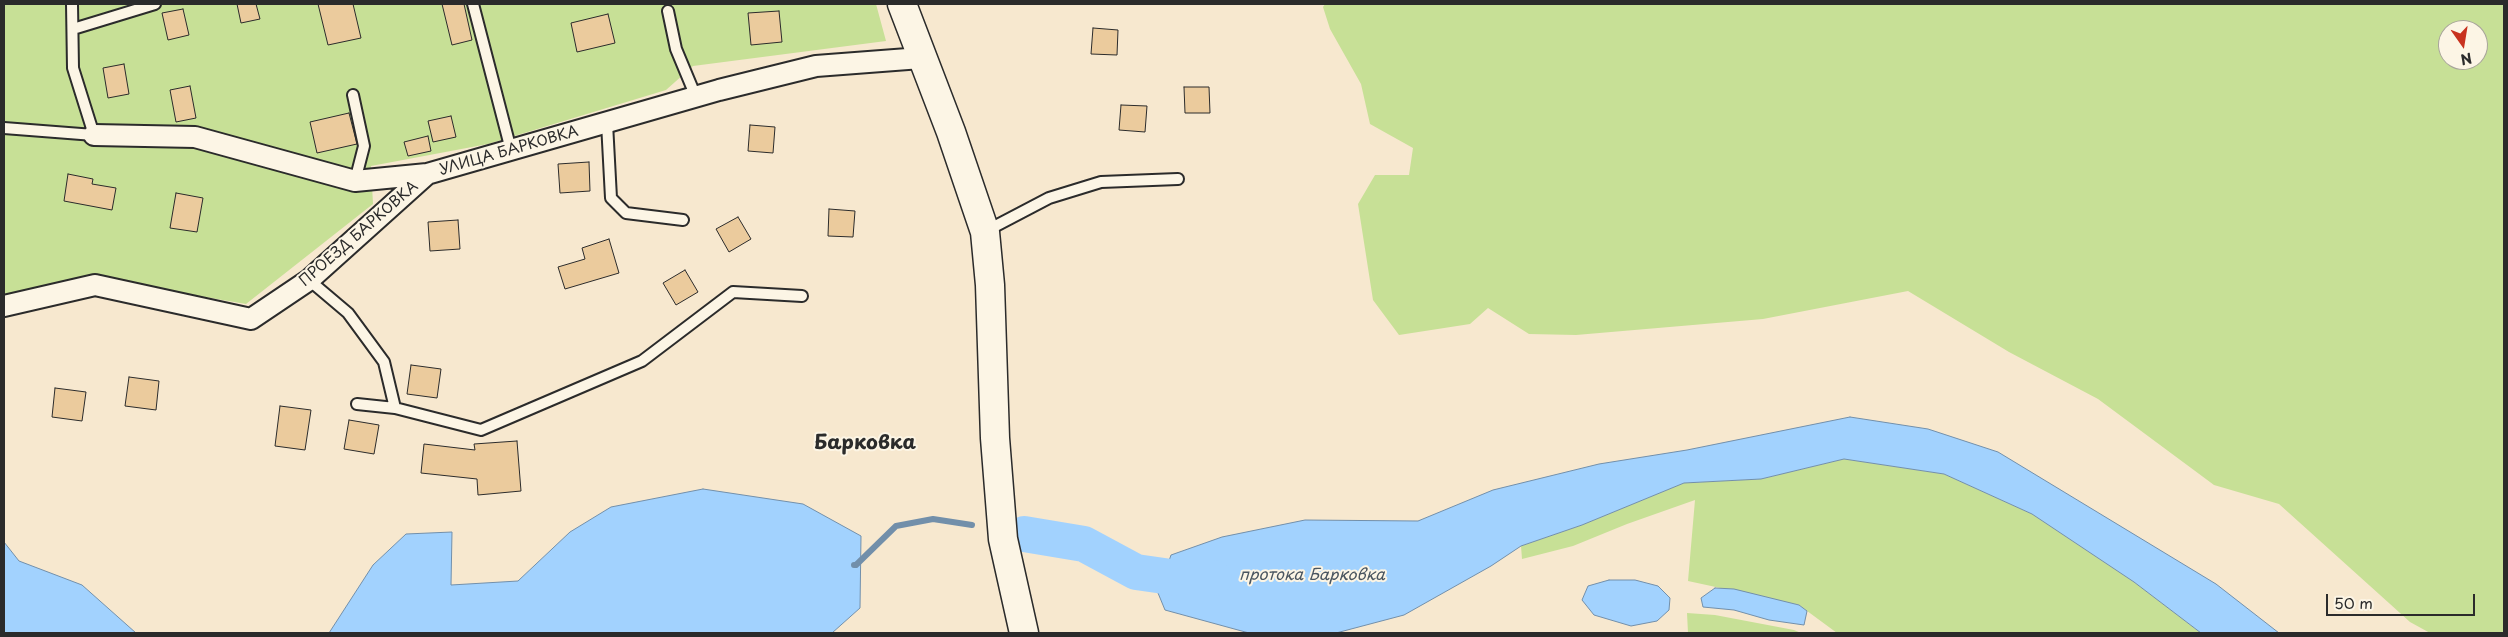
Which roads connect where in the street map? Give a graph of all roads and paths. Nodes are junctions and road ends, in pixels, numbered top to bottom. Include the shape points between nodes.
1 (72, 4) edge
2 (156, 4) edge
3 (473, 4) edge
4 (902, 4) edge
5 (668, 11) dead end
6 (73, 29) junction
7 (921, 58) junction
8 (353, 95) dead end
9 (696, 97) junction
10 (607, 122) junction
11 (4, 128) edge
12 (94, 135) junction
13 (511, 150) junction
14 (427, 174) junction
15 (1178, 179) dead end
16 (355, 181) junction
17 (683, 220) dead end
18 (985, 232) junction
19 (309, 280) junction
20 (802, 296) dead end
21 (4, 306) edge
22 (357, 404) dead end
23 (395, 408) junction
24 (1024, 633) edge

1 - 6 lane
2 - 6 lane
3 - 13 lane
4 - 7 main road
5 - 9 lane via 676,48
6 - 12 lane via 73,68
7 - 9 street, УЛИЦА БАРКОВКА via 816,66
7 - 18 main road via 951,132
8 - 16 lane via 364,146
9 - 10 street, УЛИЦА БАРКОВКА
10 - 13 street, УЛИЦА БАРКОВКА
10 - 17 lane via 611,198 626,213
11 - 12 lane
12 - 16 street, УЛИЦА БАРКОВКА via 195,137
13 - 14 street, УЛИЦА БАРКОВКА
14 - 16 street, УЛИЦА БАРКОВКА
14 - 19 street, ПРОЕЗД БАРКОВКА
15 - 18 lane via 1101,182 1049,198
18 - 24 main road via 1002,539
19 - 21 street, ПРОЕЗД БАРКОВКА via 250,319 95,284
19 - 23 lane via 348,313 384,362
20 - 23 lane via 733,292 642,361 482,430
22 - 23 lane

